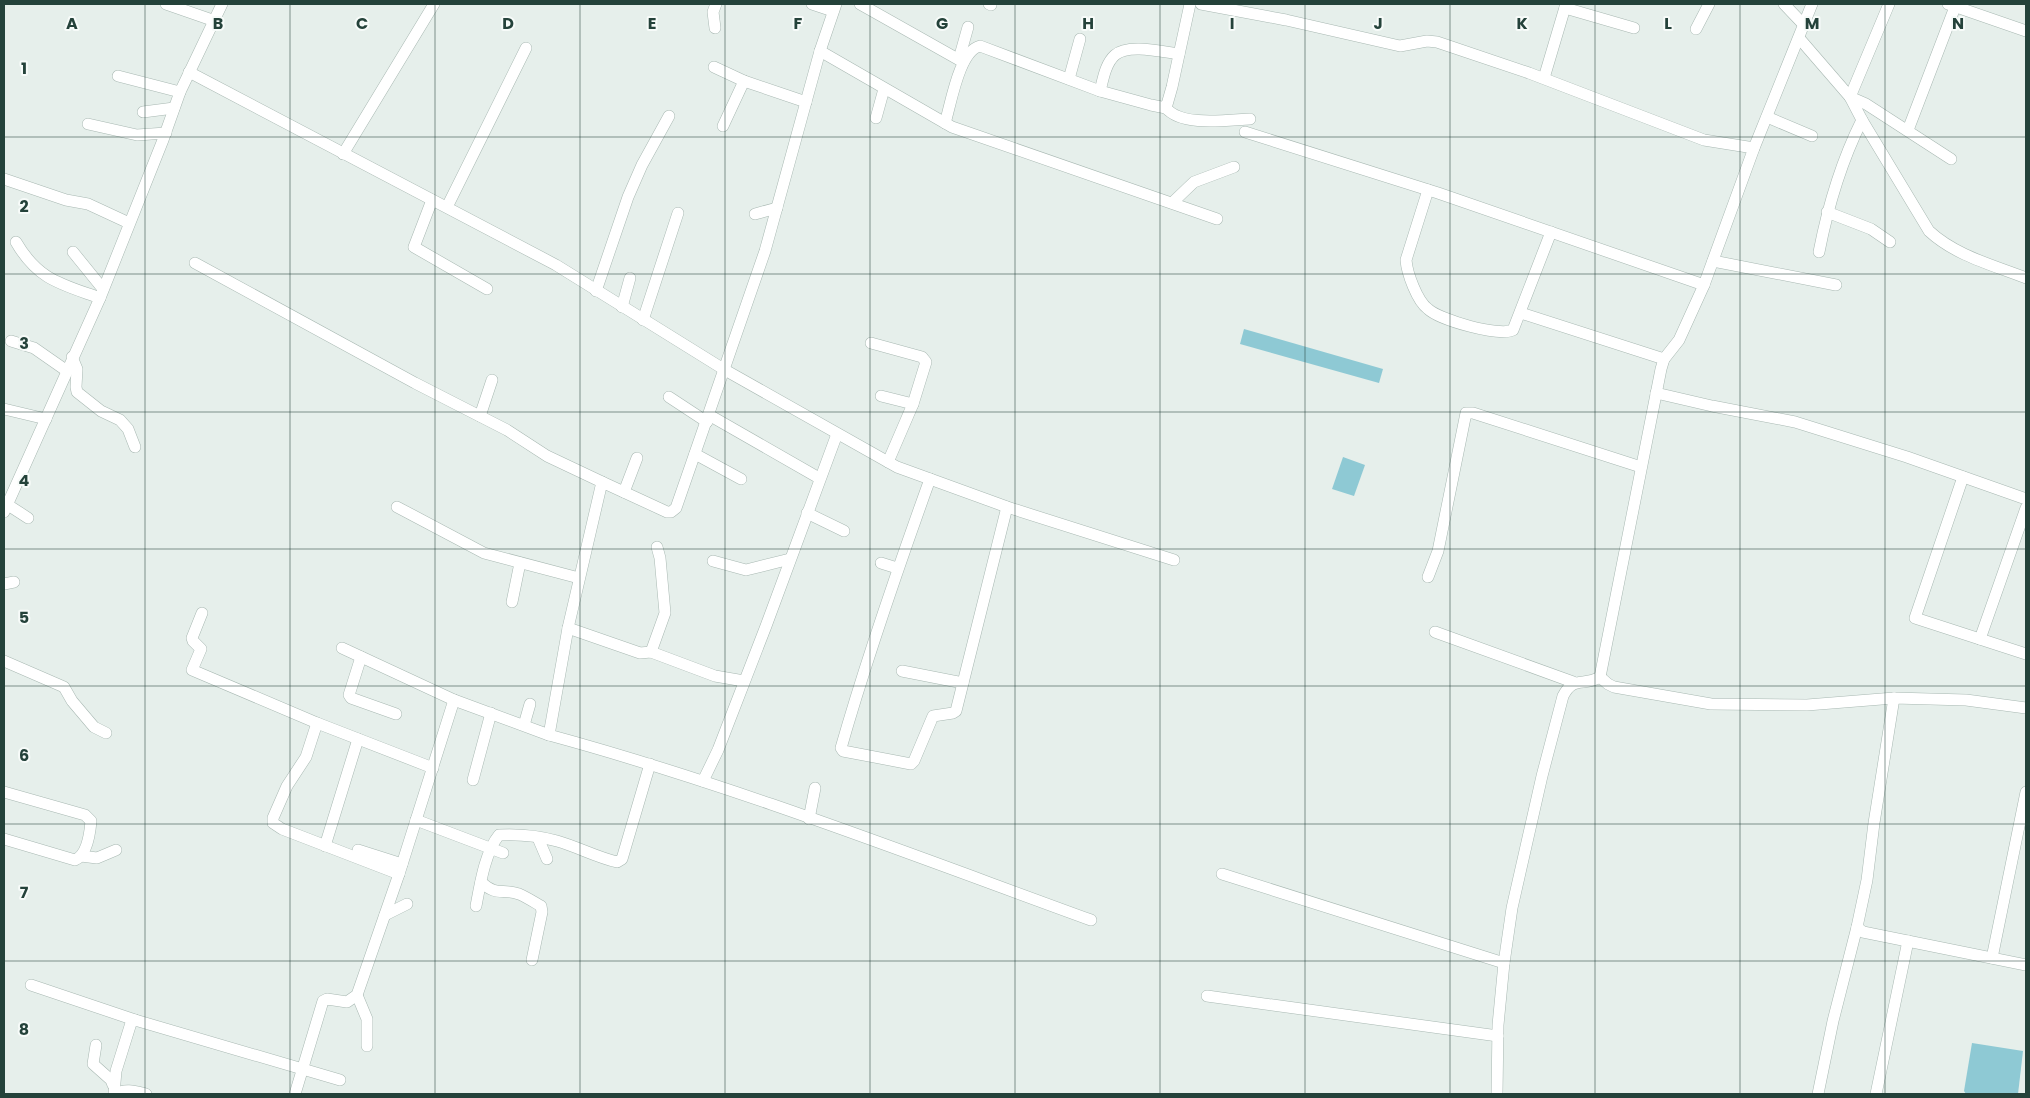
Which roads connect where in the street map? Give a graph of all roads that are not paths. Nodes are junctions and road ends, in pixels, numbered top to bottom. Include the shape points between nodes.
1 (166, 4) edge
2 (222, 4) edge
3 (434, 4) edge
4 (716, 4) edge
5 (812, 4) edge
6 (860, 4) edge
7 (1190, 4) edge
8 (1200, 4) edge
9 (1709, 4) edge
10 (1784, 4) edge
11 (1812, 4) edge
12 (1889, 4) edge
13 (1952, 5) edge
14 (1565, 6) edge
15 (834, 8) edge
16 (215, 20) junction
17 (1804, 25) junction
18 (968, 27) dead end
19 (715, 28) dead end
20 (1634, 28) dead end
21 (1696, 29) dead end
22 (2026, 31) edge
23 (1799, 38) junction
24 (1080, 39) dead end
25 (526, 48) dead end
26 (820, 51) junction
27 (1179, 54) junction
28 (961, 60) junction
29 (714, 68) dead end
30 (189, 72) junction
31 (118, 76) dead end
32 (1544, 78) junction
33 (1069, 79) junction
34 (744, 81) junction
35 (884, 89) junction
36 (1100, 91) junction
37 (180, 92) junction
38 (1850, 96) junction
39 (806, 102) junction
40 (174, 108) junction
41 (1166, 108) junction
42 (143, 112) dead end
43 (669, 116) dead end
44 (876, 118) dead end
45 (1767, 118) junction
46 (1250, 119) dead end
47 (1862, 120) junction
48 (945, 123) junction
49 (88, 124) dead end
50 (723, 126) dead end
51 (1908, 130) junction
52 (1245, 132) dead end
53 (166, 133) junction
54 (1812, 136) dead end
55 (1754, 148) junction
56 (343, 154) junction
57 (1951, 159) dead end
58 (1234, 167) dead end
59 (4, 179) edge
60 (1428, 190) junction
61 (432, 200) junction
62 (1172, 203) junction
63 (447, 207) junction
64 (777, 208) junction
65 (1826, 212) junction
66 (678, 213) dead end
67 (755, 214) dead end
68 (1217, 218) dead end
69 (129, 223) junction
70 (1551, 232) junction
71 (16, 242) dead end
72 (1890, 242) dead end
73 (73, 252) dead end
74 (1819, 252) dead end
75 (1713, 261) junction
76 (195, 263) dead end
77 (630, 278) dead end
78 (2026, 278) edge
79 (1704, 284) junction
80 (1836, 285) dead end
81 (487, 289) dead end
82 (596, 291) junction
83 (102, 293) junction
84 (622, 307) junction
85 (1521, 313) junction
86 (643, 320) junction
87 (10, 341) dead end
88 (871, 343) dead end
89 (72, 357) junction
90 (1664, 359) junction
91 (725, 370) junction
92 (67, 372) junction
93 (492, 380) dead end
94 (1656, 393) junction
95 (881, 396) dead end
96 (669, 397) dead end
97 (913, 404) junction
98 (4, 409) edge
99 (480, 416) junction
100 (46, 419) junction
101 (708, 419) junction
102 (837, 434) junction
103 (135, 447) dead end
104 (695, 454) junction
105 (637, 458) dead end
106 (888, 462) junction
107 (1640, 467) junction
108 (1963, 477) junction
109 (819, 478) junction
110 (741, 479) dead end
111 (930, 479) junction
112 (602, 482) junction
113 (624, 492) junction
114 (2026, 499) edge
115 (6, 504) edge
116 (397, 507) dead end
117 (1007, 507) junction
118 (2026, 508) edge
119 (807, 513) junction
120 (28, 518) dead end
121 (844, 531) dead end
122 (657, 547) dead end
123 (790, 559) junction
124 (1174, 560) dead end
125 (712, 561) dead end
126 (520, 563) junction
127 (881, 563) dead end
128 (897, 568) junction
129 (1428, 577) dead end
130 (579, 578) junction
131 (672, 581) dead end
132 (664, 598) junction
133 (512, 602) dead end
134 (202, 613) dead end
135 (568, 628) junction
136 (1435, 632) dead end
137 (1980, 640) junction
138 (342, 648) dead end
139 (651, 652) junction
140 (2026, 654) edge
141 (361, 657) junction
142 (4, 661) edge
143 (902, 671) dead end
144 (1600, 676) junction
145 (744, 681) junction
146 (1574, 682) junction
147 (963, 683) junction
148 (1894, 698) junction
149 (454, 700) junction
150 (530, 704) dead end
151 (2021, 708) edge
152 (491, 713) junction
153 (396, 714) dead end
154 (2026, 714) edge
155 (317, 723) junction
156 (524, 725) junction
157 (106, 733) dead end
158 (549, 735) junction
159 (358, 739) junction
160 (650, 764) junction
161 (433, 768) junction
162 (473, 780) dead end
163 (704, 781) junction
164 (815, 788) dead end
165 (4, 792) edge
166 (2026, 792) edge
167 (809, 819) junction
168 (416, 820) junction
169 (538, 838) junction
170 (4, 839) edge
171 (325, 846) junction
172 (491, 848) junction
173 (116, 850) dead end
174 (358, 850) dead end
175 (503, 852) dead end
176 (81, 856) junction
177 (547, 859) dead end
178 (401, 869) junction
179 (1222, 874) dead end
180 (481, 882) junction
181 (407, 904) dead end
182 (476, 906) dead end
183 (384, 915) junction
184 (1091, 920) dead end
185 (1857, 927) junction
186 (1908, 941) junction
187 (1992, 958) junction
188 (532, 960) dead end
189 (1504, 963) junction
190 (2026, 965) edge
191 (31, 985) dead end
192 (357, 995) junction
193 (1207, 996) dead end
194 (135, 1020) junction
195 (1498, 1036) junction
196 (96, 1045) dead end
197 (367, 1046) dead end
198 (303, 1069) junction
199 (340, 1080) dead end
200 (115, 1091) edge
201 (146, 1094) edge
202 (295, 1094) edge
203 (1497, 1094) edge
204 (1818, 1094) edge
205 (1876, 1094) edge

1 - 16 street
2 - 16 street
3 - 56 street
4 - 19 street via 713,12
5 - 15 street
6 - 28 street
7 - 27 street
8 - 32 street via 1400,46 1437,42
9 - 21 street
10 - 17 street
11 - 17 street
12 - 38 street
13 - 22 street
13 - 51 street
14 - 20 street
14 - 32 street
15 - 26 street
16 - 30 street
17 - 23 street
18 - 28 street
23 - 38 street
23 - 45 street
24 - 33 street
25 - 63 street
26 - 35 street
26 - 39 street
27 - 36 street via 1137,49 1115,54
27 - 41 street
28 - 33 street via 980,46
28 - 48 street
29 - 34 street
30 - 37 street
30 - 56 street
31 - 37 street
32 - 55 street via 1704,140
33 - 36 street
34 - 39 street
34 - 50 street
35 - 44 street
35 - 48 street
36 - 41 street
37 - 40 street
38 - 47 street
38 - 51 street
39 - 64 street
40 - 42 street
40 - 53 street
41 - 46 street via 1179,116 1200,121
43 - 82 street via 628,197
45 - 54 street
45 - 55 street
47 - 65 street via 1848,148
47 - 78 street via 1929,231 1954,250
48 - 62 street via 977,137
49 - 53 street via 137,135
51 - 57 street
52 - 60 street
53 - 69 street
55 - 75 street
56 - 61 street
58 - 62 street via 1194,182
59 - 69 street via 88,204
60 - 70 street
60 - 85 street via 1406,260 1406,269 1423,304 1435,314 1501,332 1513,330
61 - 63 street
61 - 81 street via 414,247
62 - 68 street
63 - 82 street via 556,265
64 - 67 street
64 - 91 street
65 - 72 street via 1871,229
65 - 74 street
66 - 86 street
69 - 83 street
70 - 79 street
70 - 85 street
71 - 83 street via 25,258 42,273 60,283
73 - 83 street
75 - 79 street
75 - 80 street
76 - 99 street
77 - 84 street
79 - 90 street via 1679,340
82 - 84 street
83 - 89 street
84 - 86 street
85 - 90 street
86 - 91 street
87 - 92 street via 34,348
88 - 97 street via 922,357 926,362
89 - 92 street
89 - 103 street via 77,369 77,392 101,411 120,420 128,429
90 - 94 street
91 - 101 street
91 - 102 street
92 - 100 street
93 - 99 street
94 - 107 street
94 - 108 street via 1795,422
95 - 97 street
96 - 101 street
97 - 106 street
98 - 100 street
99 - 112 street via 547,456
100 - 115 street
101 - 104 street
101 - 109 street
102 - 106 street
102 - 109 street
104 - 110 street
104 - 113 street via 676,508 671,512
105 - 113 street
106 - 111 street
107 - 129 street via 1466,413 1438,551
107 - 144 street
108 - 114 street
108 - 137 street via 1915,618
109 - 119 street
111 - 117 street
111 - 128 street
112 - 113 street
112 - 130 street
115 - 120 street
116 - 126 street via 484,553
117 - 124 street
117 - 147 street
118 - 137 street
119 - 121 street
119 - 123 street
122 - 132 street
123 - 125 street via 746,570
123 - 145 street
126 - 130 street
126 - 133 street
127 - 128 street
128 - 147 street via 841,749 911,764 934,715 956,711
130 - 135 street
131 - 132 street
132 - 139 street via 665,612
134 - 155 street via 192,638 201,650 192,670
135 - 139 street via 640,653
135 - 158 street
136 - 146 street
137 - 140 street
138 - 141 street
139 - 145 street via 716,676
141 - 149 street
141 - 153 street via 349,695
142 - 157 street via 64,687 94,727
143 - 147 street
144 - 146 street via 1594,680
144 - 148 street via 1614,687 1711,704 1807,705
145 - 163 street
146 - 189 street via 1563,696 1542,776 1512,908
148 - 151 street via 1966,700
148 - 185 street via 1868,880
149 - 152 street
149 - 161 street
150 - 156 street
151 - 154 street
152 - 156 street
152 - 162 street
155 - 159 street
155 - 171 street via 306,757 287,786 273,823
156 - 158 street
158 - 160 street
159 - 161 street
159 - 171 street
160 - 163 street
160 - 169 street via 622,859 617,862
161 - 168 street
163 - 167 street
164 - 167 street
165 - 176 street via 89,818 90,830
166 - 187 street
167 - 184 street
168 - 172 street
168 - 178 street
169 - 172 street via 514,834 499,836
169 - 177 street
170 - 176 street via 68,859 75,860
171 - 178 street
172 - 175 street
172 - 180 street
173 - 176 street via 97,858
174 - 178 street
178 - 183 street
179 - 189 street
180 - 182 street
180 - 188 street via 494,892 518,894 540,906 542,912
181 - 183 street
183 - 192 street
185 - 186 street via 1863,932
185 - 204 street
186 - 187 street
186 - 205 street
187 - 190 street
189 - 195 street
191 - 194 street
192 - 197 street via 367,1019
192 - 198 street via 347,1002 323,1000
193 - 195 street
194 - 198 street
194 - 200 street via 128,1029 116,1071
195 - 203 street
196 - 200 street via 92,1064 111,1080
198 - 199 street
198 - 202 street
200 - 201 street

